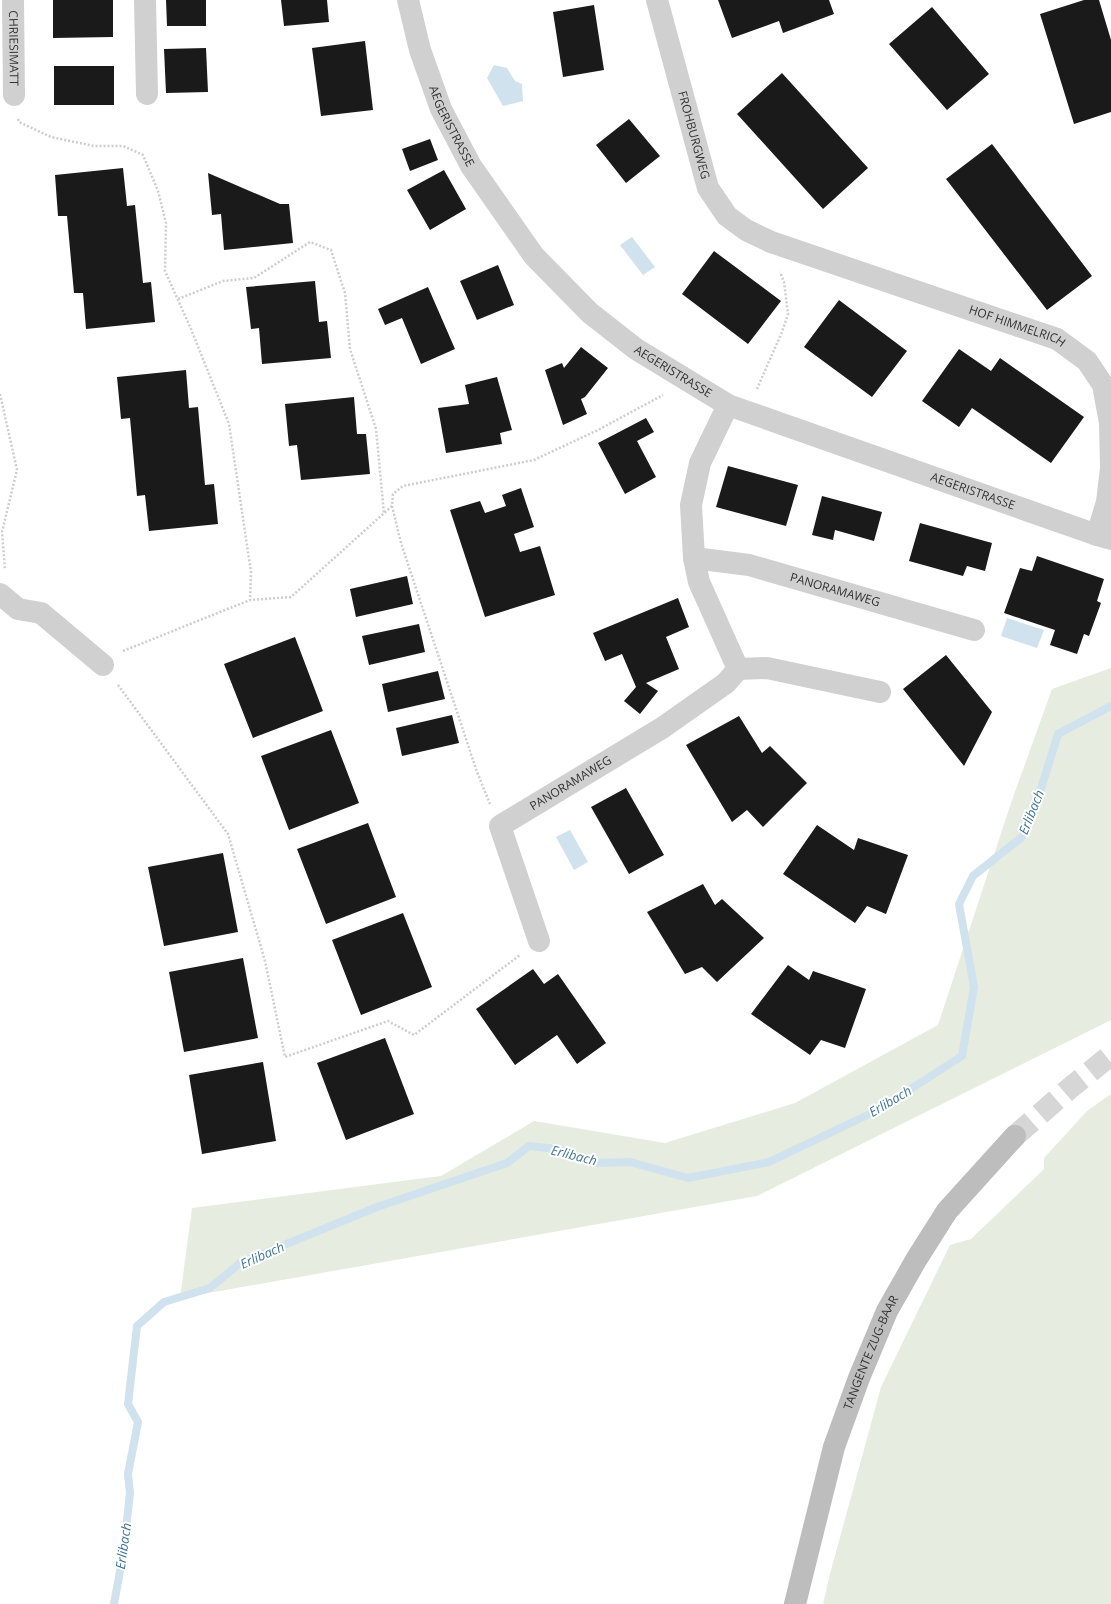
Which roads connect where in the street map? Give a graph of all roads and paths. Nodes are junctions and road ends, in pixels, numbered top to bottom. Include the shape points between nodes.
1 (13, 0) edge
2 (146, 0) edge
3 (408, 0) edge
4 (657, 0) edge
5 (147, 94) dead end
6 (14, 95) joint
7 (771, 242) junction
8 (178, 299) junction
9 (669, 393) dead end
10 (0, 394) edge
11 (754, 395) dead end
12 (728, 405) junction
13 (392, 506) junction
14 (384, 514) junction
15 (1, 532) edge
16 (1104, 537) edge
17 (694, 558) junction
18 (5, 573) dead end
19 (0, 594) edge
20 (250, 600) junction
21 (974, 630) dead end
22 (103, 665) junction
23 (738, 669) junction
24 (880, 692) dead end
25 (500, 826) junction
26 (540, 941) joint
27 (1014, 1136) tunnel mouth
28 (795, 1604) edge

1 - 6 street, CHRIESIMATT
2 - 5 street
3 - 12 street, AEGERISTRASSE via 420,50 441,109 471,166 534,256 590,313 636,349
4 - 7 street, FROHBURGWEG via 708,188 727,216 746,230
6 - 8 path via 19,122 52,137 94,146 123,146 143,155 158,192 166,223 165,271
7 - 11 path via 784,282 788,314
7 - 16 street, HOF HIMMELRICH via 1057,339 1087,361 1104,386 1110,423 1110,468
8 - 14 path via 223,281 254,278 310,242 331,250 345,293 350,349 376,429
8 - 20 path via 229,424 251,572
9 - 13 path via 534,460 403,486 393,494
10 - 15 path via 17,470
12 - 16 street, AEGERISTRASSE
12 - 17 street via 700,463 691,506
13 - 14 path
13 - 25 path via 401,543 477,772
14 - 20 path via 291,597
15 - 18 path
17 - 21 street, PANORAMAWEG via 749,565
17 - 23 street via 699,582
19 - 22 street via 18,609 41,613
20 - 22 path via 124,649
22 - 26 path via 228,834 265,961 285,1057 388,1021 414,1035
23 - 24 street via 767,668
23 - 25 street, PANORAMAWEG via 726,683 662,728
25 - 26 street
27 - 28 main road, TANGENTE ZUG-BAAR via 947,1211 887,1311 834,1447

